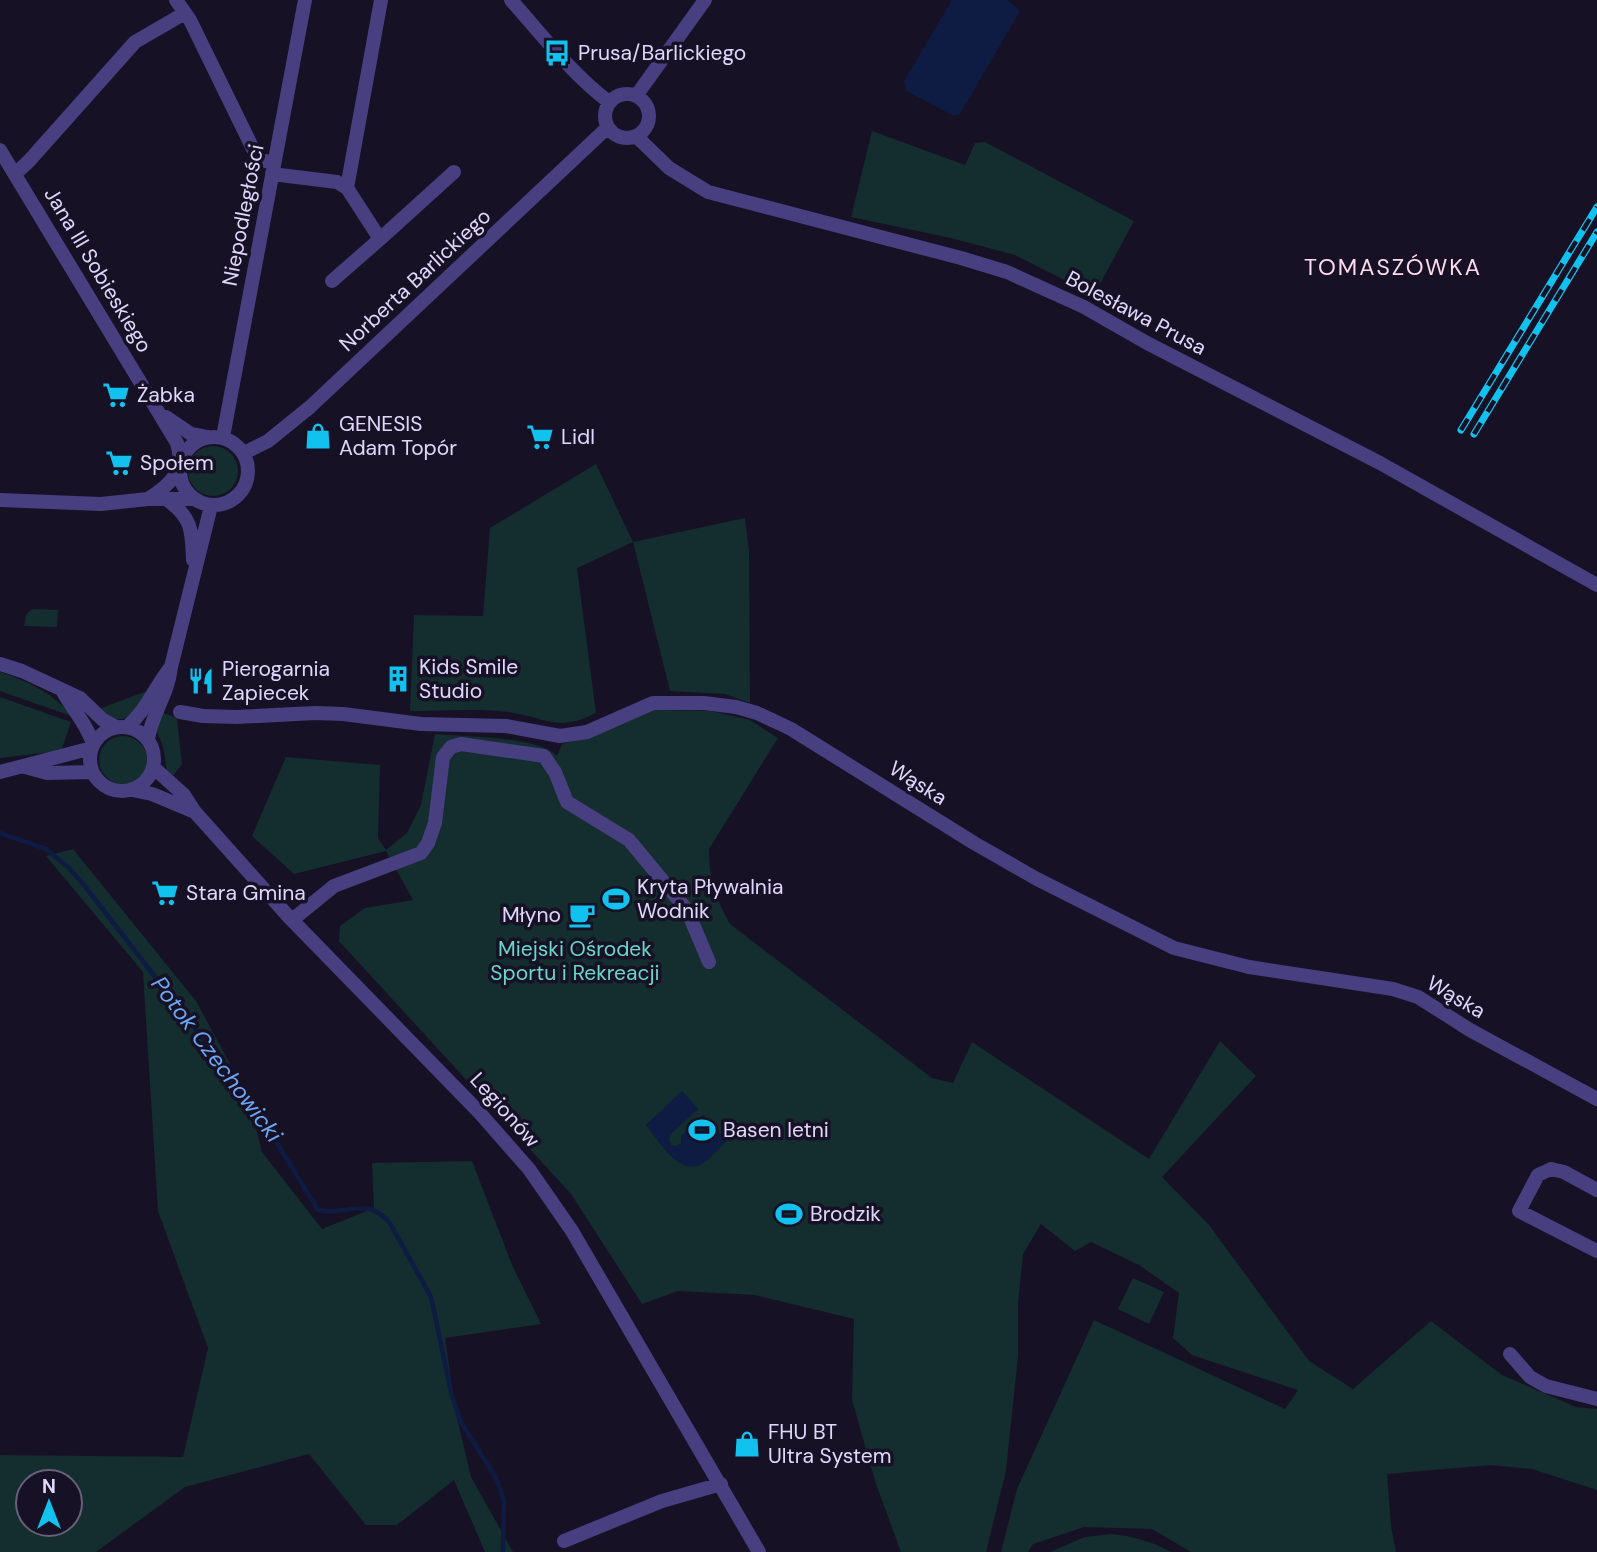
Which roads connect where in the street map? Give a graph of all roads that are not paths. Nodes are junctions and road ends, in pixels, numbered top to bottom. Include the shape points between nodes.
1 (176, 0) edge
2 (305, 0) edge
3 (381, 0) edge
4 (511, 0) edge
5 (705, 0) edge
6 (185, 13) junction
7 (636, 96) junction
8 (609, 102) junction
9 (607, 128) junction
10 (636, 136) junction
11 (2, 157) edge
12 (273, 169) junction
13 (454, 172) dead end
14 (15, 174) junction
15 (347, 188) junction
16 (380, 239) junction
17 (332, 281) dead end
18 (160, 411) junction
19 (207, 437) junction
20 (223, 437) junction
21 (244, 453) junction
22 (179, 465) junction
23 (148, 499) junction
24 (166, 499) junction
25 (193, 499) junction
26 (0, 500) edge
27 (211, 506) junction
28 (194, 576) junction
29 (1597, 585) edge
30 (0, 664) edge
31 (171, 667) junction
32 (62, 690) junction
33 (180, 712) dead end
34 (121, 727) junction
35 (554, 736) junction
36 (148, 739) junction
37 (92, 746) junction
38 (544, 756) junction
39 (25, 767) junction
40 (153, 767) junction
41 (0, 772) edge
42 (92, 772) junction
43 (132, 790) junction
44 (195, 812) junction
45 (292, 920) junction
46 (709, 962) dead end
47 (1597, 1099) edge
48 (1597, 1190) edge
49 (1597, 1251) edge
50 (1510, 1354) dead end
51 (1597, 1399) edge
52 (721, 1484) junction
53 (564, 1541) dead end
54 (759, 1552) edge

1 - 6 street
2 - 12 street, Niepodległości
3 - 15 street
4 - 8 street
5 - 7 street
6 - 12 street via 255,153
6 - 14 street via 135,42
7 - 8 street via 622,94
7 - 10 street via 646,106 649,120
8 - 9 street via 604,114
9 - 10 street via 624,138
9 - 21 street, Norberta Barlickiego via 310,407 268,441
10 - 29 street, Bolesława Prusa via 669,168 708,192 1007,272 1084,307 1380,463
11 - 14 street, Jana III Sobieskiego
12 - 15 street
12 - 20 street, Niepodległości
13 - 16 street
14 - 18 street, Jana III Sobieskiego
15 - 16 street
16 - 17 street
18 - 19 street, Jana III Sobieskiego via 180,428
18 - 22 street, Jana III Sobieskiego via 177,443
19 - 20 street
19 - 22 street via 191,444
20 - 21 street
21 - 27 street via 248,467 243,491 228,502
22 - 23 street via 168,486
22 - 25 street via 184,490
23 - 24 street
23 - 26 street via 101,504
24 - 25 street
24 - 28 street via 187,519
25 - 27 street
27 - 28 street
28 - 31 street
30 - 32 street
31 - 34 street via 140,716
31 - 36 street via 169,685
32 - 34 street via 80,698 103,720
32 - 37 street via 85,725
33 - 35 street, Wąska via 237,717 343,714 421,724 506,726
34 - 36 street
34 - 37 street via 99,736
35 - 38 street
35 - 47 street, Wąska via 586,732 653,703 704,703 757,713 791,729 1037,880 1174,947 1249,967 1393,989 1418,998
36 - 40 street
37 - 39 street
37 - 42 street
38 - 45 street via 461,744 451,747 443,757 435,823 421,853 334,886
38 - 46 street via 567,802 629,840 687,911
39 - 41 street
39 - 42 street via 47,773
40 - 43 street
40 - 44 street, Legionów via 184,795
42 - 43 street via 113,790
43 - 44 street, Legionów
44 - 45 street, Legionów
45 - 52 street, Legionów via 529,1168 572,1231
48 - 49 street via 1551,1168 1538,1175 1518,1211
50 - 51 street via 1530,1377 1546,1386
52 - 53 street via 662,1501
52 - 54 street, Legionów

